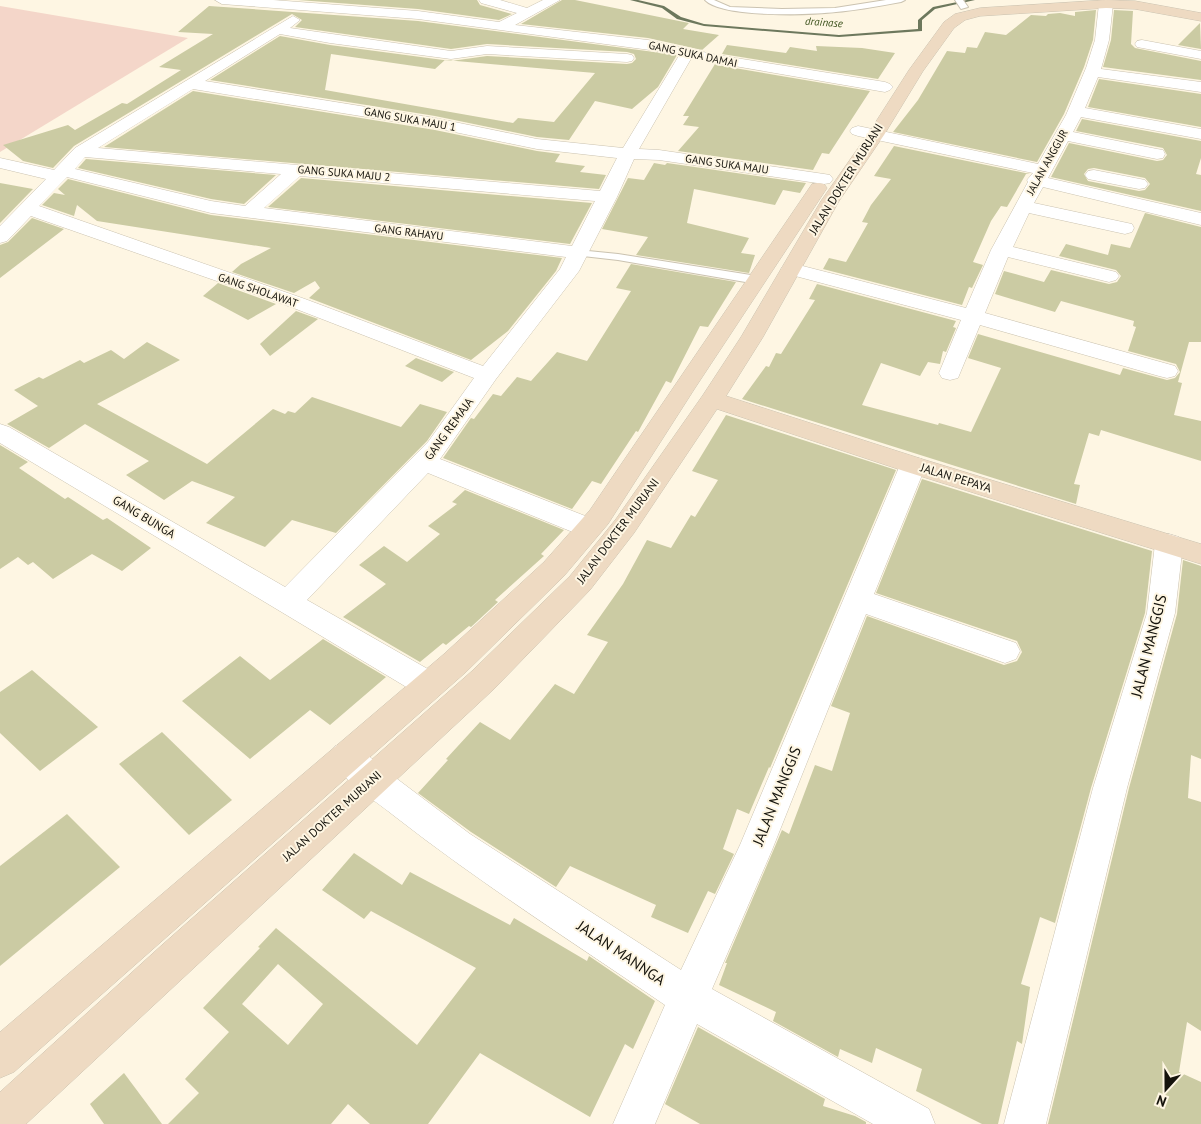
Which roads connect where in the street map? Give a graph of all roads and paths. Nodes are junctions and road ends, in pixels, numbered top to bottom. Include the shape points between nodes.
1 (222, 0) edge
2 (486, 0) edge
3 (553, 0) edge
4 (709, 0) edge
5 (901, 0) edge
6 (1049, 0) edge
7 (1139, 0) edge
8 (1106, 4) junction
9 (313, 6) junction
10 (1201, 10) edge
11 (527, 12) junction
12 (952, 14) edge
13 (1201, 17) edge
14 (507, 28) junction
15 (279, 30) junction
16 (1142, 44) dead end
17 (483, 50) junction
18 (919, 55) junction
19 (1201, 55) edge
20 (686, 57) junction
21 (1092, 72) junction
22 (192, 84) junction
23 (885, 87) junction
24 (1201, 87) edge
25 (1075, 111) junction
26 (867, 133) junction
27 (1201, 134) edge
28 (81, 152) junction
29 (629, 152) junction
30 (1157, 154) dead end
31 (1092, 158) dead end
32 (1047, 160) junction
33 (0, 163) edge
34 (297, 169) junction
35 (60, 174) junction
36 (824, 179) junction
37 (608, 197) junction
38 (1023, 206) junction
39 (28, 208) junction
40 (814, 211) junction
41 (249, 212) junction
42 (1201, 218) edge
43 (1125, 228) dead end
44 (0, 237) edge
45 (1001, 250) junction
46 (578, 253) junction
47 (791, 269) junction
48 (1110, 276) dead end
49 (757, 280) junction
50 (974, 316) junction
51 (1167, 371) dead end
52 (950, 372) dead end
53 (487, 375) junction
54 (712, 399) junction
55 (0, 432) edge
56 (424, 462) junction
57 (914, 465) junction
58 (589, 528) junction
59 (1169, 544) junction
60 (1201, 554) edge
61 (859, 600) junction
62 (288, 602) junction
63 (1005, 651) dead end
64 (429, 685) junction
65 (359, 768) junction
66 (689, 998) junction
67 (0, 1058) edge
68 (0, 1120) edge
69 (634, 1124) edge
70 (914, 1124) edge
71 (1025, 1124) edge

1 - 9 street
2 - 11 street
3 - 11 street
4 - 5 lane via 730,10 782,11 835,10
6 - 12 main road
7 - 10 main road
8 - 12 main road, JALAN DOKTER MURJANI via 980,12 960,17
8 - 13 main road, JALAN DOKTER MURJANI via 1135,5
8 - 21 street, JALAN ANGGUR via 1102,43
9 - 14 street, GANG SUKA DAMAI via 410,14
9 - 15 street
11 - 14 street
12 - 18 main road, JALAN DOKTER MURJANI
14 - 17 street
14 - 20 street, GANG SUKA DAMAI via 648,44
15 - 17 street via 451,55
15 - 22 street
16 - 19 street
17 - 20 street via 650,59
18 - 23 main road, JALAN DOKTER MURJANI
18 - 26 main road, JALAN DOKTER MURJANI via 889,110
20 - 23 street, GANG SUKA DAMAI via 717,59
20 - 29 street, GANG REMAJA
21 - 24 street
21 - 25 street, JALAN ANGGUR
22 - 28 street
22 - 29 street, GANG SUKA MAJU 1 via 435,123 537,144
23 - 26 main road, JALAN DOKTER MURJANI
25 - 27 street
25 - 32 street, JALAN ANGGUR
26 - 32 street
26 - 36 main road, JALAN DOKTER MURJANI
26 - 40 main road, JALAN DOKTER MURJANI
28 - 34 street, GANG SUKA MAJU 2
28 - 35 street
29 - 36 street, GANG SUKA MAJU
29 - 37 street, GANG REMAJA
30 - 32 street
31 - 32 street via 1140,176
32 - 38 street, JALAN ANGGUR
32 - 42 street
33 - 35 street, GANG RAHAYU
34 - 37 street, GANG SUKA MAJU 2
34 - 41 street
35 - 39 street
35 - 41 street, GANG RAHAYU via 181,201
36 - 40 main road, JALAN DOKTER MURJANI
37 - 46 street, GANG REMAJA
38 - 43 street
38 - 45 street, JALAN ANGGUR
39 - 44 street
39 - 53 street, GANG SHOLAWAT via 298,303
40 - 47 main road, JALAN DOKTER MURJANI
40 - 49 main road, JALAN DOKTER MURJANI
41 - 46 street, GANG RAHAYU
45 - 48 street
45 - 50 street, JALAN ANGGUR
46 - 49 lane, GANG RAHAYU
46 - 53 street, GANG REMAJA via 568,271
47 - 50 street
47 - 54 main road, JALAN DOKTER MURJANI
49 - 58 main road, JALAN DOKTER MURJANI
50 - 51 street
50 - 52 street, JALAN ANGGUR
53 - 56 street, GANG REMAJA
54 - 57 main road, JALAN PEPAYA
54 - 65 main road, JALAN DOKTER MURJANI via 625,526 580,584 482,680
55 - 62 street, GANG BUNGA
56 - 58 street, GANG REMAJA
56 - 62 street
57 - 59 main road, JALAN PEPAYA
57 - 61 street, JALAN MANGGIS
58 - 64 main road, JALAN DOKTER MURJANI via 554,569
59 - 60 main road, JALAN PEPAYA
59 - 71 street, JALAN MANGGIS via 1161,613 1110,788
61 - 63 street
61 - 66 street, JALAN MANGGIS
62 - 64 street, GANG BUNGA
64 - 65 main road, JALAN DOKTER MURJANI
65 - 66 street, JALAN MANNGA via 458,845
65 - 67 main road, JALAN DOKTER MURJANI
65 - 68 main road, JALAN DOKTER MURJANI via 175,958
66 - 69 street, JALAN MANGGIS
66 - 70 street, JALAN MANNGA

